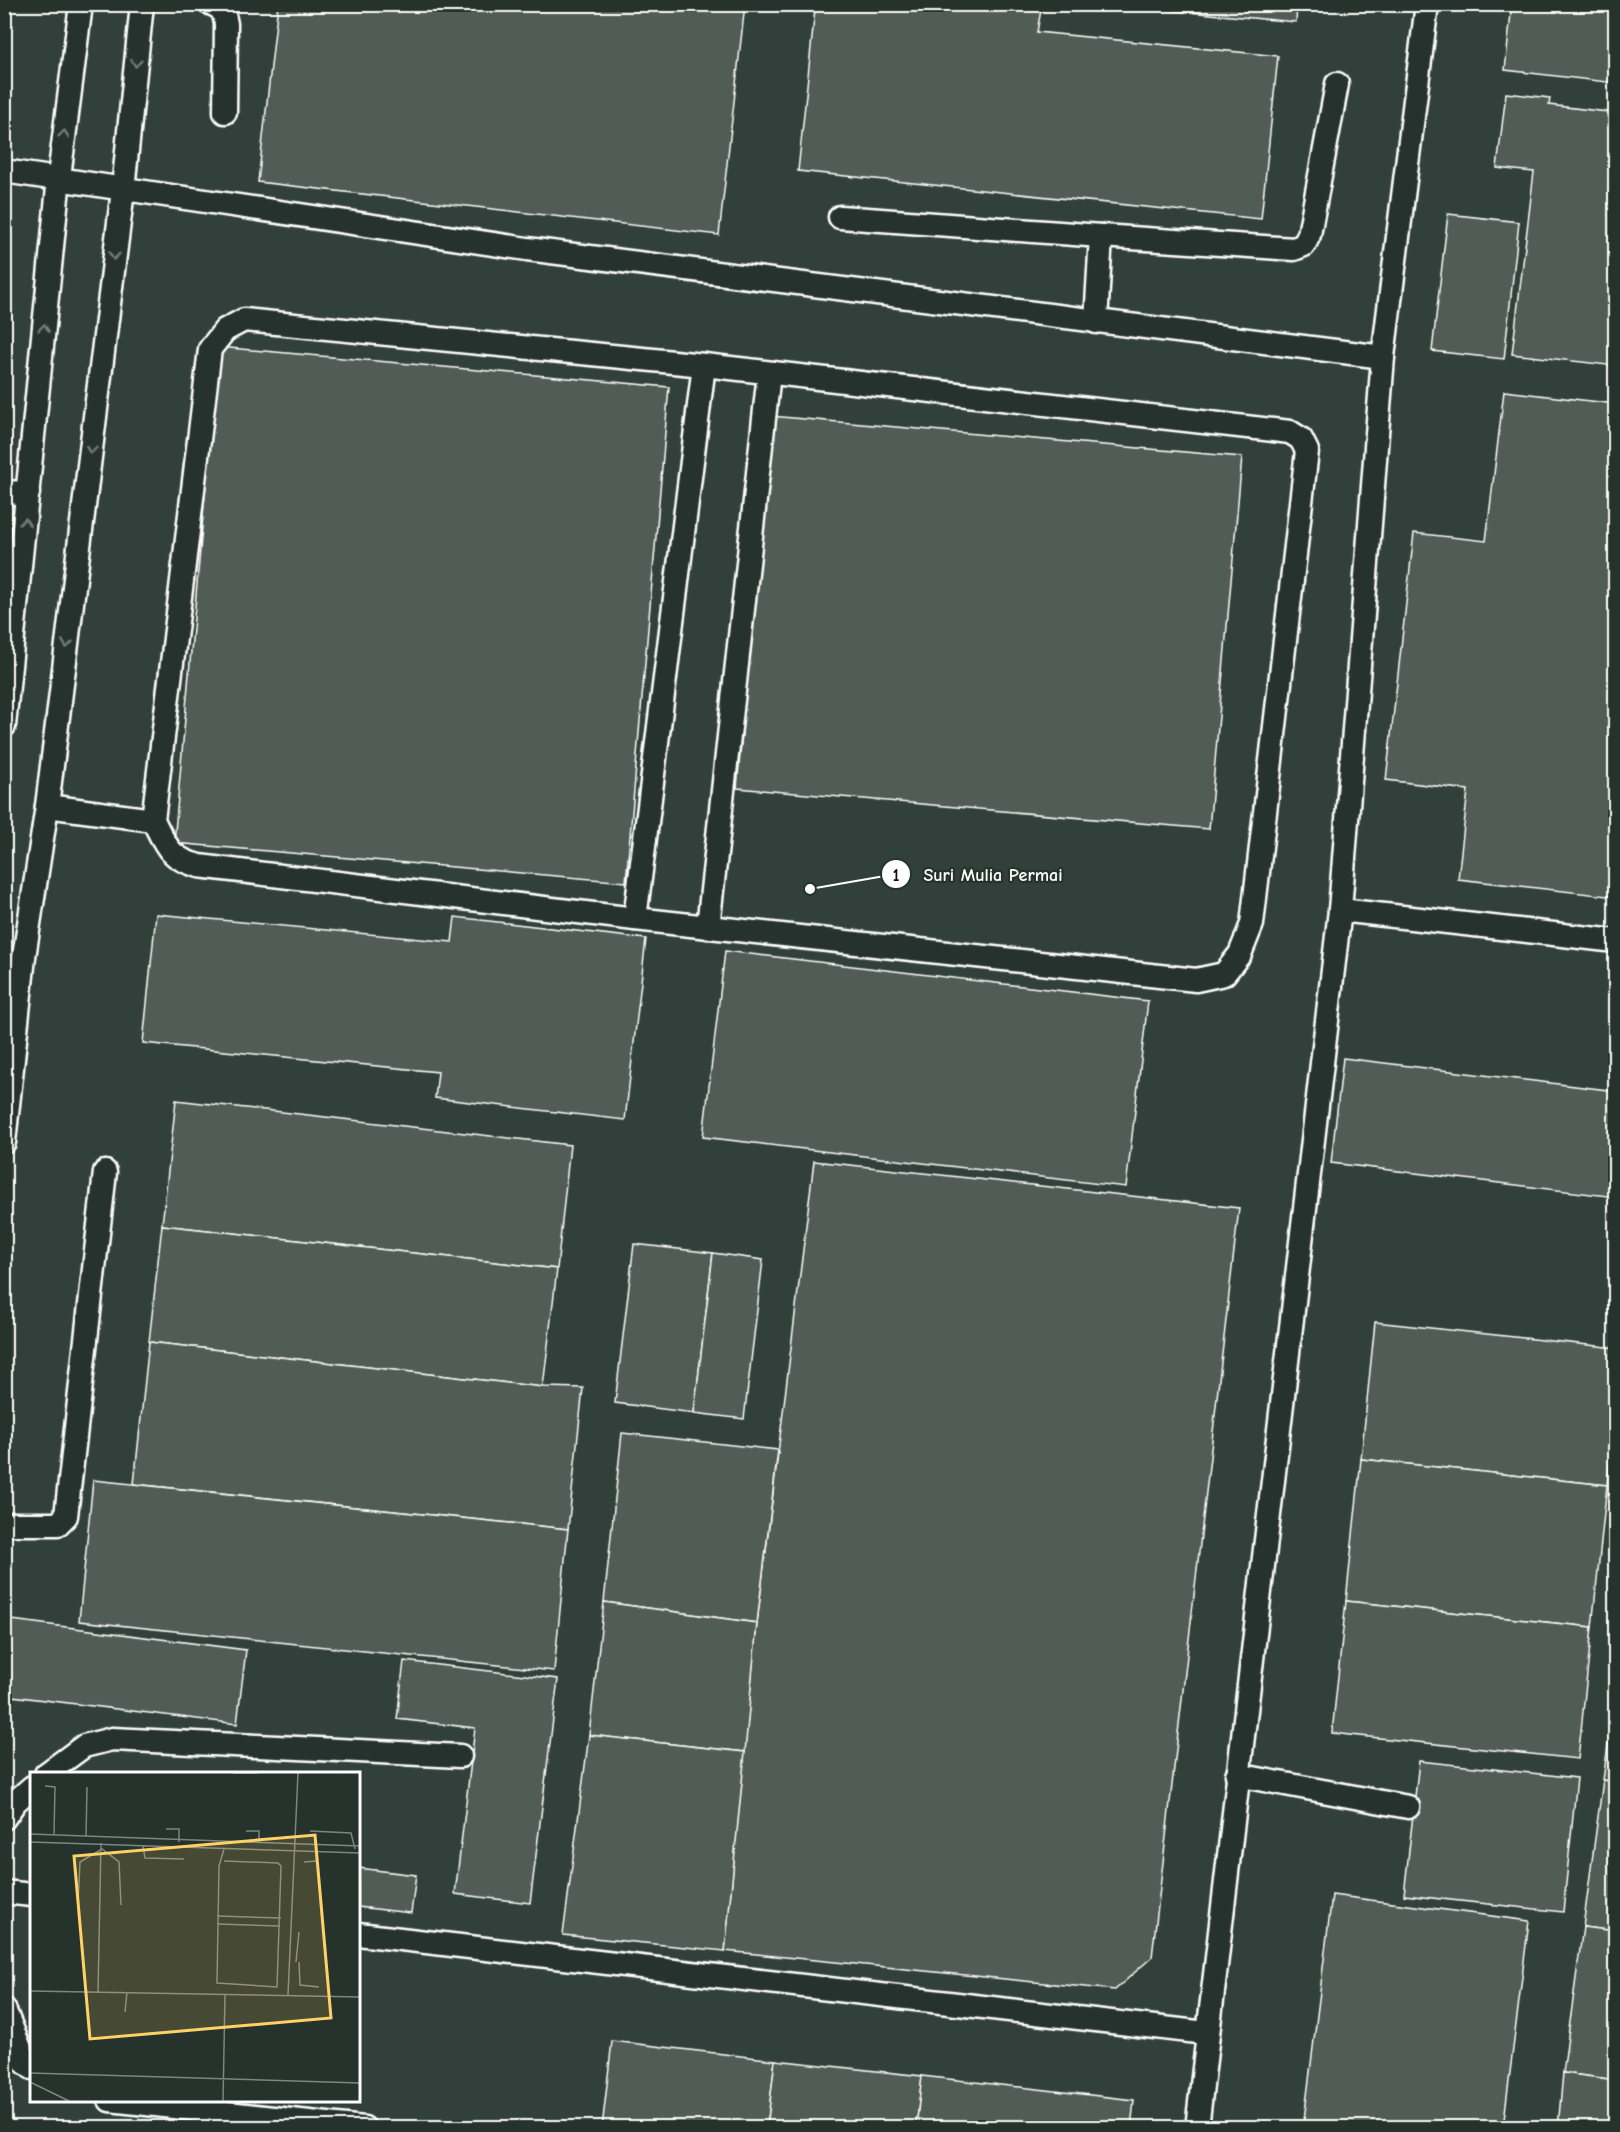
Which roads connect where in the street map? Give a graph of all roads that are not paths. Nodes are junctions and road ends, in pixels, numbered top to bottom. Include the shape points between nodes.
1 (81, 4) edge
2 (142, 4) edge
3 (212, 4) edge
4 (1427, 4) edge
5 (1337, 84) dead end
6 (225, 112) dead end
7 (4, 171) edge
8 (59, 177) junction
9 (123, 190) junction
10 (840, 217) dead end
11 (1101, 236) junction
12 (1096, 322) junction
13 (1383, 357) junction
14 (704, 365) junction
15 (769, 373) junction
16 (4, 492) edge
17 (27, 493) junction
18 (4, 726) edge
19 (47, 806) junction
20 (153, 820) junction
21 (1340, 910) junction
22 (635, 919) junction
23 (708, 927) junction
24 (1616, 941) edge
25 (14, 956) edge
26 (4, 1142) edge
27 (105, 1172) dead end
28 (4, 1524) edge
29 (460, 1756) dead end
30 (47, 1772) edge
31 (1237, 1775) junction
32 (30, 1789) edge
33 (1408, 1808) dead end
34 (4, 1818) edge
35 (4, 1892) edge
36 (30, 1895) edge
37 (360, 1934) edge
38 (4, 2009) edge
39 (1206, 2033) junction
40 (30, 2066) edge
41 (129, 2102) edge
42 (364, 2127) edge
43 (1197, 2127) edge

8 -> 1 lane
2 -> 9 lane
3 - 6 lane via 224,13 226,24
4 - 13 lane
5 - 11 lane via 1304,245 1294,249
7 - 8 lane
8 - 9 lane
17 -> 8 lane
9 - 12 lane via 527,249
9 -> 19 lane
10 - 11 lane
11 - 12 lane
12 - 13 lane
13 - 21 lane
14 - 15 lane
14 - 20 lane via 244,320 225,330 210,349
14 - 22 lane
15 - 23 lane
15 - 23 lane via 1290,432 1301,439 1307,451 1252,924 1240,954 1224,974 1196,980
16 - 17 lane
18 -> 17 lane
19 - 20 lane
19 - 25 lane
20 - 22 lane via 170,852 182,862 199,866
21 - 24 lane
21 - 31 lane
22 - 23 lane
25 - 26 lane
27 - 28 lane via 66,1516 58,1524
29 - 30 lane via 112,1739 84,1746
31 - 33 lane
31 - 39 lane
32 - 34 lane
35 - 36 lane
37 - 39 lane
38 - 40 lane
39 - 43 lane
41 - 42 lane

